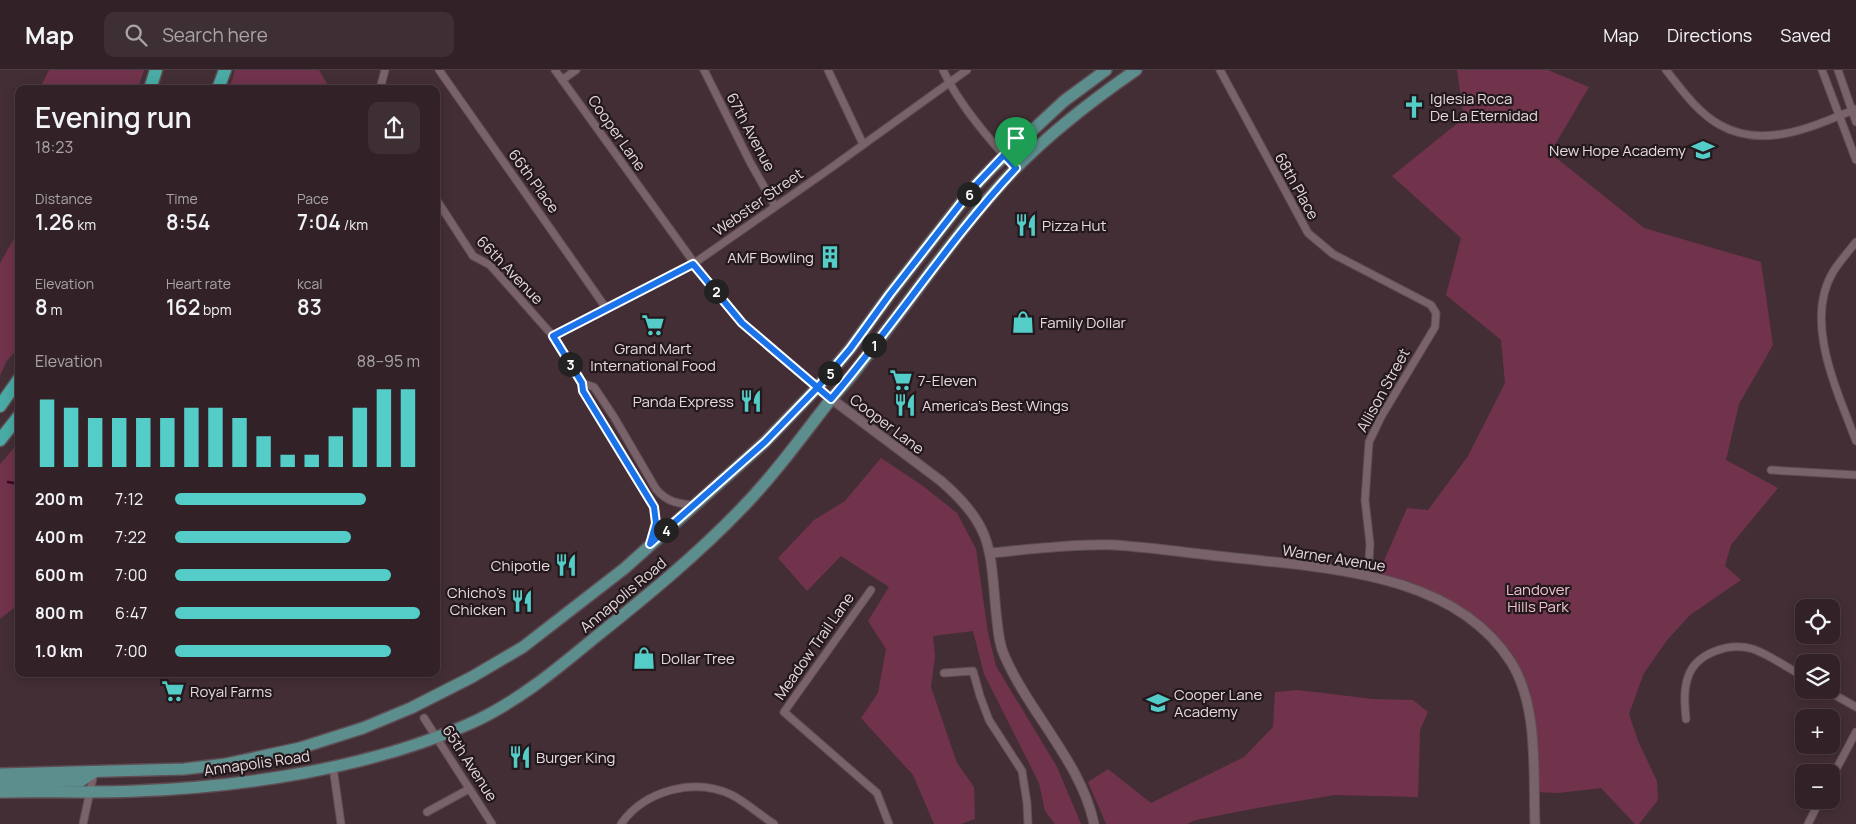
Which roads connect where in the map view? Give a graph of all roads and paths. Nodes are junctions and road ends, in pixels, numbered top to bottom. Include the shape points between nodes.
1 (156, 70) edge
2 (225, 70) edge
3 (385, 70) edge
4 (439, 70) edge
5 (555, 70) edge
6 (576, 70) edge
7 (704, 70) edge
8 (828, 70) edge
9 (943, 70) edge
10 (967, 70) edge
11 (1106, 70) edge
12 (1136, 70) edge
13 (1220, 70) edge
14 (1666, 70) edge
15 (1822, 70) edge
16 (1838, 70) edge
17 (562, 80) junction
18 (949, 83) junction
19 (151, 85) edge
20 (219, 85) edge
21 (381, 85) edge
22 (1854, 110) edge
23 (1839, 116) junction
24 (1856, 122) edge
25 (863, 144) junction
26 (1004, 155) junction
27 (1856, 160) edge
28 (1016, 168) junction
29 (440, 205) edge
30 (775, 206) junction
31 (1856, 242) edge
32 (693, 264) junction
33 (606, 308) junction
34 (1436, 313) joint
35 (553, 336) junction
36 (582, 383) junction
37 (15, 385) edge
38 (817, 388) junction
39 (831, 399) junction
40 (0, 406) edge
41 (15, 421) edge
42 (0, 440) edge
43 (1856, 441) edge
44 (1770, 470) dead end
45 (1856, 474) edge
46 (695, 505) junction
47 (650, 544) junction
48 (990, 554) junction
49 (1368, 575) junction
50 (871, 590) dead end
51 (1795, 672) edge
52 (944, 673) dead end
53 (1840, 698) edge
54 (1856, 707) edge
55 (424, 718) dead end
56 (1686, 720) dead end
57 (1856, 732) edge
58 (436, 737) junction
59 (1839, 764) edge
60 (333, 767) junction
61 (94, 772) junction
62 (0, 774) edge
63 (0, 782) edge
64 (470, 789) junction
65 (89, 791) junction
66 (0, 792) edge
67 (1816, 809) edge
68 (427, 812) dead end
69 (83, 824) edge
70 (341, 824) edge
71 (492, 824) edge
72 (621, 824) edge
73 (774, 824) edge
74 (889, 824) edge
75 (1028, 824) edge
76 (1094, 824) edge
77 (1535, 824) edge
78 (1808, 824) edge

1 - 19 highway
2 - 20 highway
3 - 21 street
4 - 33 street, 66th Place
5 - 17 street, Cooper Lane
6 - 17 street
7 - 30 street, 67th Avenue
8 - 25 street
9 - 18 street
10 - 18 street, Webster Street
11 - 26 main road, Annapolis Road
12 - 28 main road, Annapolis Road via 1073,118
13 - 34 street, 68th Place via 1308,233 1333,254 1431,305
14 - 23 street via 1706,116 1735,132 1766,136 1782,134
15 - 23 street
16 - 22 street
17 - 32 street, Cooper Lane
18 - 25 street, Webster Street
18 - 26 street
22 - 23 street
22 - 24 street
23 - 27 street
25 - 30 street, Webster Street
26 - 28 street
26 - 38 main road, Annapolis Road via 972,189
28 - 39 main road, Annapolis Road via 966,225
29 - 35 street, 66th Avenue via 473,256 490,265
30 - 32 street, Webster Street
31 - 43 street via 1832,274 1825,294 1821,329 1826,359
32 - 33 street, Webster Street
32 - 38 street, Cooper Lane via 742,323
33 - 35 street, Webster Street
34 - 49 street, Allison Street via 1435,327 1369,442 1365,500 1370,544
35 - 36 street, 66th Avenue
36 - 46 street, 66th Avenue via 594,387 662,497 672,502
36 - 47 street, 66th Avenue via 583,391 654,507 656,523
37 - 40 highway
38 - 39 street, Cooper Lane
38 - 46 main road, Annapolis Road via 765,442
39 - 48 street, Cooper Lane via 957,495 983,530
39 - 58 main road, Annapolis Road via 786,458 741,509 649,593 537,684 488,714
41 - 42 highway
44 - 45 street
46 - 47 main road, Annapolis Road
47 - 61 main road, Annapolis Road via 625,568 523,647 404,711 329,739 258,758 184,769
48 - 49 street, Warner Avenue via 1114,545
48 - 76 street, Cooper Lane via 1000,646 1067,760
49 - 77 street, Warner Avenue via 1434,598 1466,616 1498,644 1511,662 1523,686 1530,716
50 - 74 street, Meadow Trail Lane via 784,712 877,793
51 - 56 street via 1753,650 1738,647 1710,654 1700,660 1688,676
52 - 75 street via 973,671 989,720 1022,771
53 - 54 street
55 - 58 street, 65th Avenue
57 - 59 street
58 - 60 main road, Annapolis Road
58 - 64 street, 65th Avenue
60 - 65 main road, Annapolis Road via 212,786
60 - 70 street
61 - 62 main road, Annapolis Road
61 - 63 main road via 81,781
61 - 65 street
64 - 68 street
64 - 71 street, 65th Avenue
65 - 66 main road, Annapolis Road
65 - 69 street
67 - 78 street
72 - 73 street via 654,796 700,786 733,796

